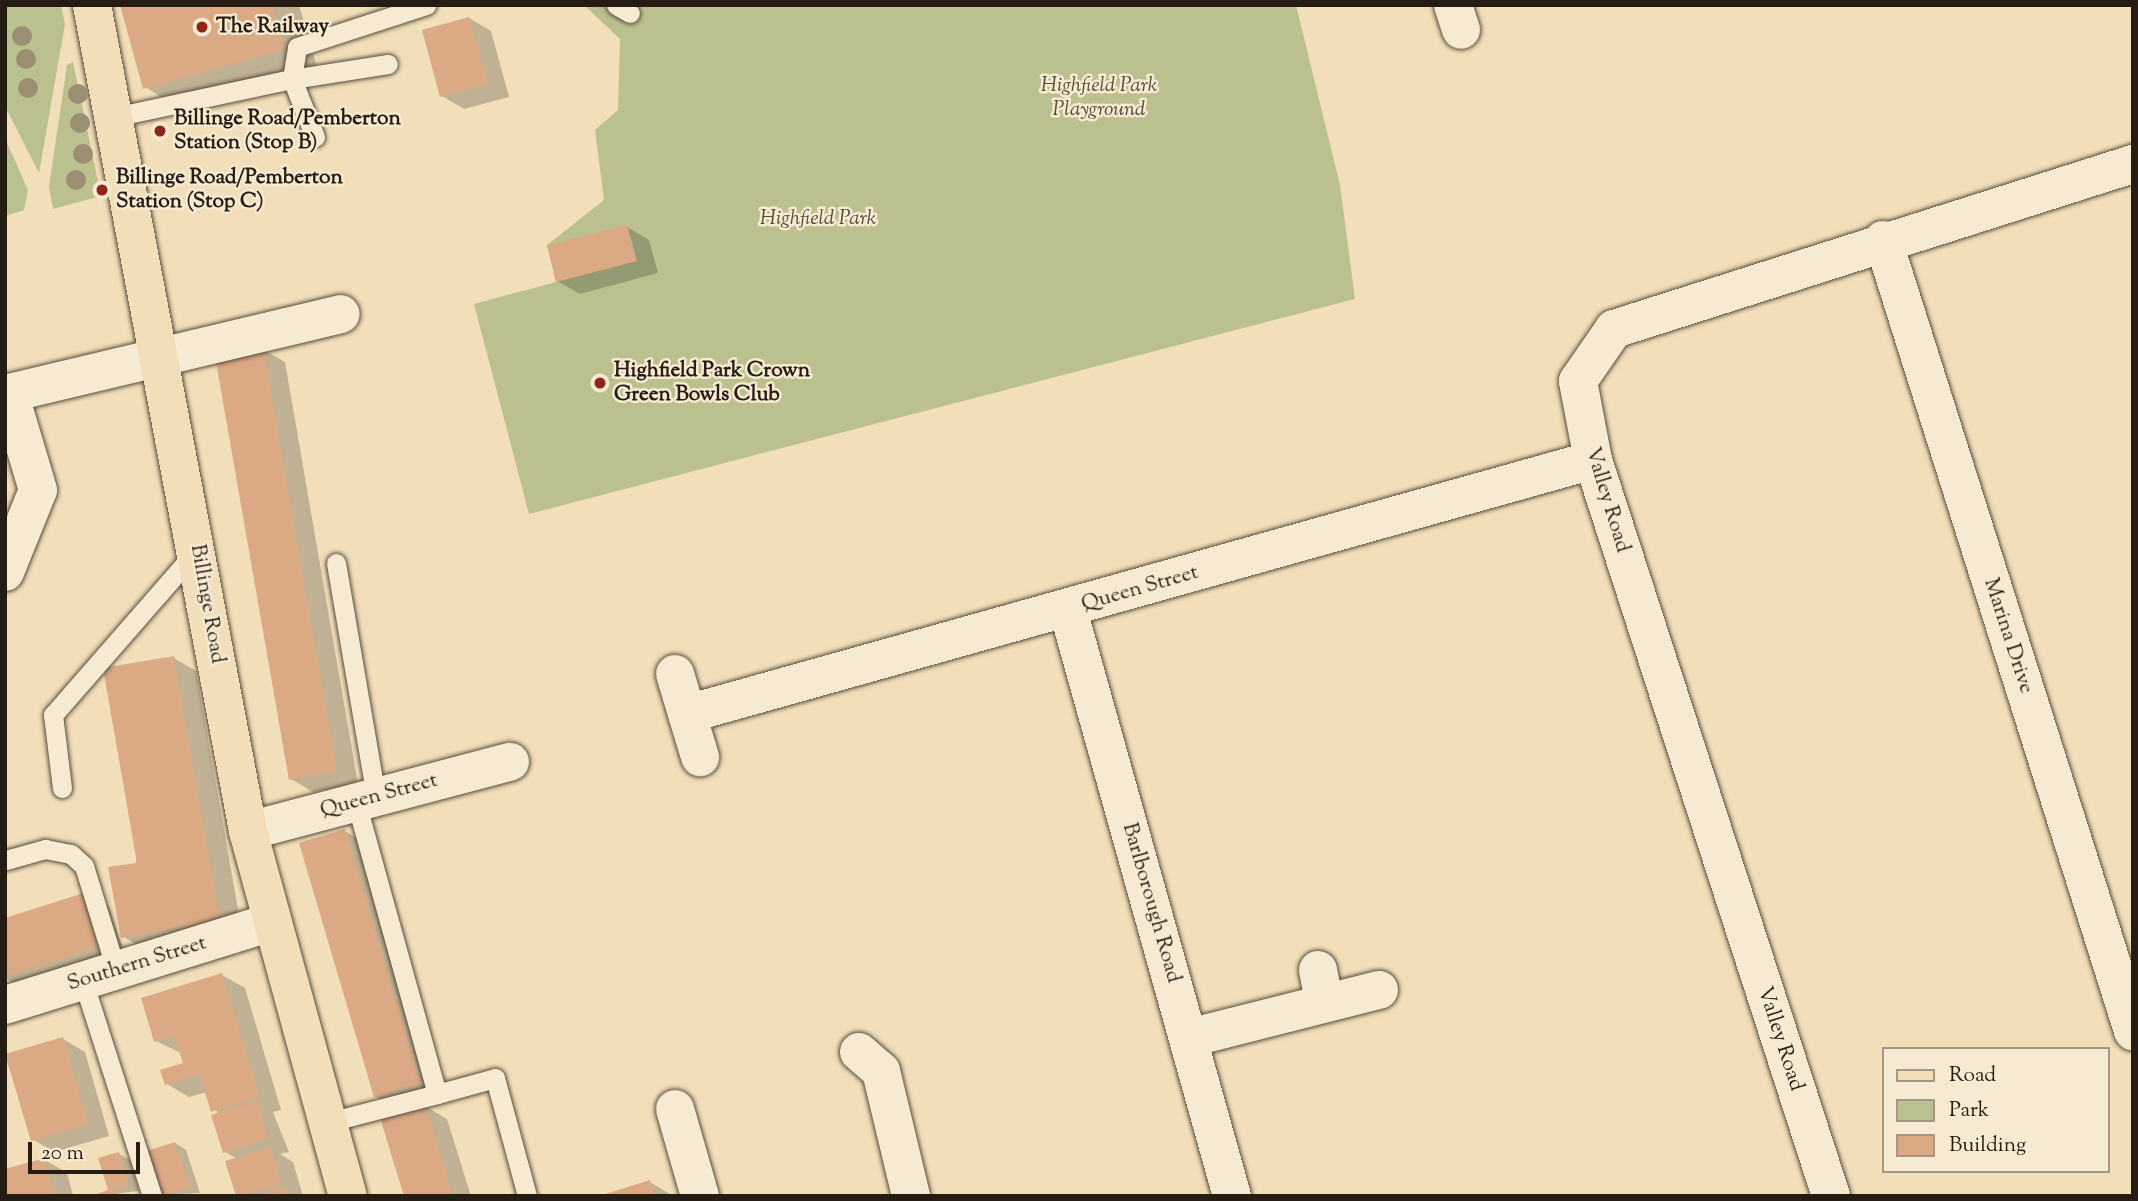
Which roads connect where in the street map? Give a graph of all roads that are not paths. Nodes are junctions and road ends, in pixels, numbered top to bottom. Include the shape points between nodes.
1 (92, 5) edge
2 (426, 5) edge
3 (388, 64) dead end
4 (292, 79) junction
5 (114, 117) junction
6 (315, 137) dead end
7 (2133, 163) edge
8 (1883, 240) junction
9 (341, 313) dead end
10 (162, 354) junction
11 (7, 394) edge
12 (1593, 460) junction
13 (198, 550) junction
14 (336, 563) dead end
15 (5, 572) edge
16 (1068, 610) junction
17 (676, 674) dead end
18 (687, 714) junction
19 (699, 757) dead end
20 (510, 762) dead end
21 (62, 788) dead end
22 (366, 800) junction
23 (248, 831) junction
24 (6, 860) edge
25 (269, 923) junction
26 (99, 976) junction
27 (1379, 990) dead end
28 (5, 1005) edge
29 (2133, 1031) edge
30 (1189, 1038) junction
31 (882, 1060) dead end
32 (437, 1094) junction
33 (674, 1109) dead end
34 (325, 1123) junction
35 (152, 1196) edge
36 (348, 1196) edge
37 (527, 1196) edge
38 (700, 1196) edge
39 (911, 1196) edge
40 (1232, 1196) edge
41 (1831, 1196) edge

1 - 5 main road, Billinge Road
2 - 4 lane via 297,47
3 - 4 lane
4 - 5 lane
4 - 6 lane
5 - 10 main road, Billinge Road
7 - 8 street, Valley Road
8 - 12 street, Valley Road via 1614,328 1578,381
8 - 29 street, Marina Drive
9 - 10 street
10 - 11 street
10 - 13 main road, Billinge Road
11 - 15 street via 38,490
12 - 16 street, Queen Street
12 - 41 street, Valley Road
13 - 21 lane via 53,715
13 - 23 main road, Billinge Road
14 - 22 lane
16 - 18 street, Queen Street
16 - 30 street, Barlborough Road
17 - 18 street
18 - 19 street
20 - 22 street, Queen Street
22 - 23 street, Queen Street
22 - 32 lane
23 - 25 main road, Billinge Road
24 - 26 lane via 46,849 71,854 85,866
25 - 26 street, Southern Street
25 - 34 main road, Billinge Road
26 - 28 street, Southern Street
26 - 35 lane
27 - 30 street via 1321,986
30 - 40 street, Barlborough Road
31 - 39 street
32 - 34 lane
32 - 37 lane via 495,1078
33 - 38 street
34 - 36 main road, Billinge Road

